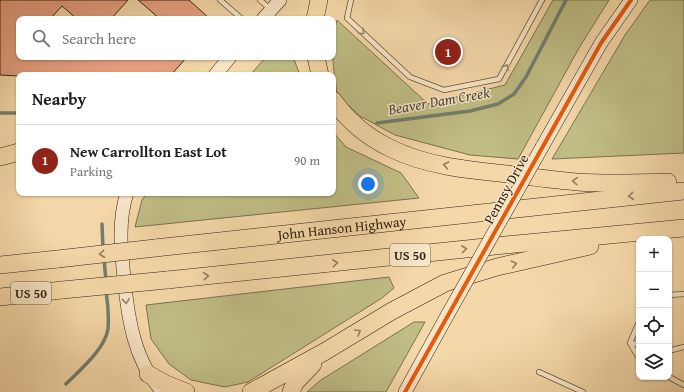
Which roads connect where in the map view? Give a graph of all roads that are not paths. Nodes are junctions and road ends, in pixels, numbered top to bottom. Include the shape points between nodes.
1 (220, 0) edge
2 (260, 0) edge
3 (280, 0) edge
4 (319, 0) edge
5 (351, 0) edge
6 (542, 0) edge
7 (631, 0) edge
8 (267, 15) edge
9 (239, 16) edge
10 (316, 16) edge
11 (228, 60) edge
12 (317, 60) edge
13 (218, 72) edge
14 (319, 72) edge
15 (336, 104) edge
16 (16, 153) edge
17 (0, 157) edge
18 (684, 182) edge
19 (684, 191) edge
20 (126, 196) edge
21 (684, 228) edge
22 (654, 231) junction
23 (0, 265) edge
24 (684, 294) edge
25 (672, 295) edge
26 (0, 297) edge
27 (636, 329) edge
28 (630, 343) junction
29 (636, 344) edge
30 (684, 347) edge
31 (672, 350) edge
32 (324, 352) junction
33 (636, 353) edge
34 (539, 372) dead end
35 (148, 374) junction
36 (672, 379) edge
37 (684, 385) edge
38 (163, 392) edge
39 (186, 392) edge
40 (251, 392) edge
41 (291, 392) edge
42 (405, 392) edge
43 (584, 392) edge

1 - 9 lane
2 - 8 lane
3 - 8 main road
4 - 10 highway
5 -> 6 lane via 347,18 410,77 444,90 499,79
7 - 42 main road, Pennsy Drive, bridge via 601,43
11 - 13 main road
12 - 14 highway
18 -> 15 highway via 577,182 479,171 434,163 390,148 369,136 344,116
16 - 17 highway
19 -> 23 highway, John Hanson Highway / US 50, bridge
20 -> 35 main road via 121,226 128,312 132,335
21 - 22 highway, US 50
26 -> 22 highway, US 50, bridge
32 -> 22 highway via 445,283
24 - 25 lane
27 - 28 lane
28 - 29 lane
28 - 33 lane
30 - 31 lane
32 - 40 highway
32 - 41 highway via 295,383
34 - 43 lane
35 - 38 main road
35 - 39 highway
36 - 37 lane

